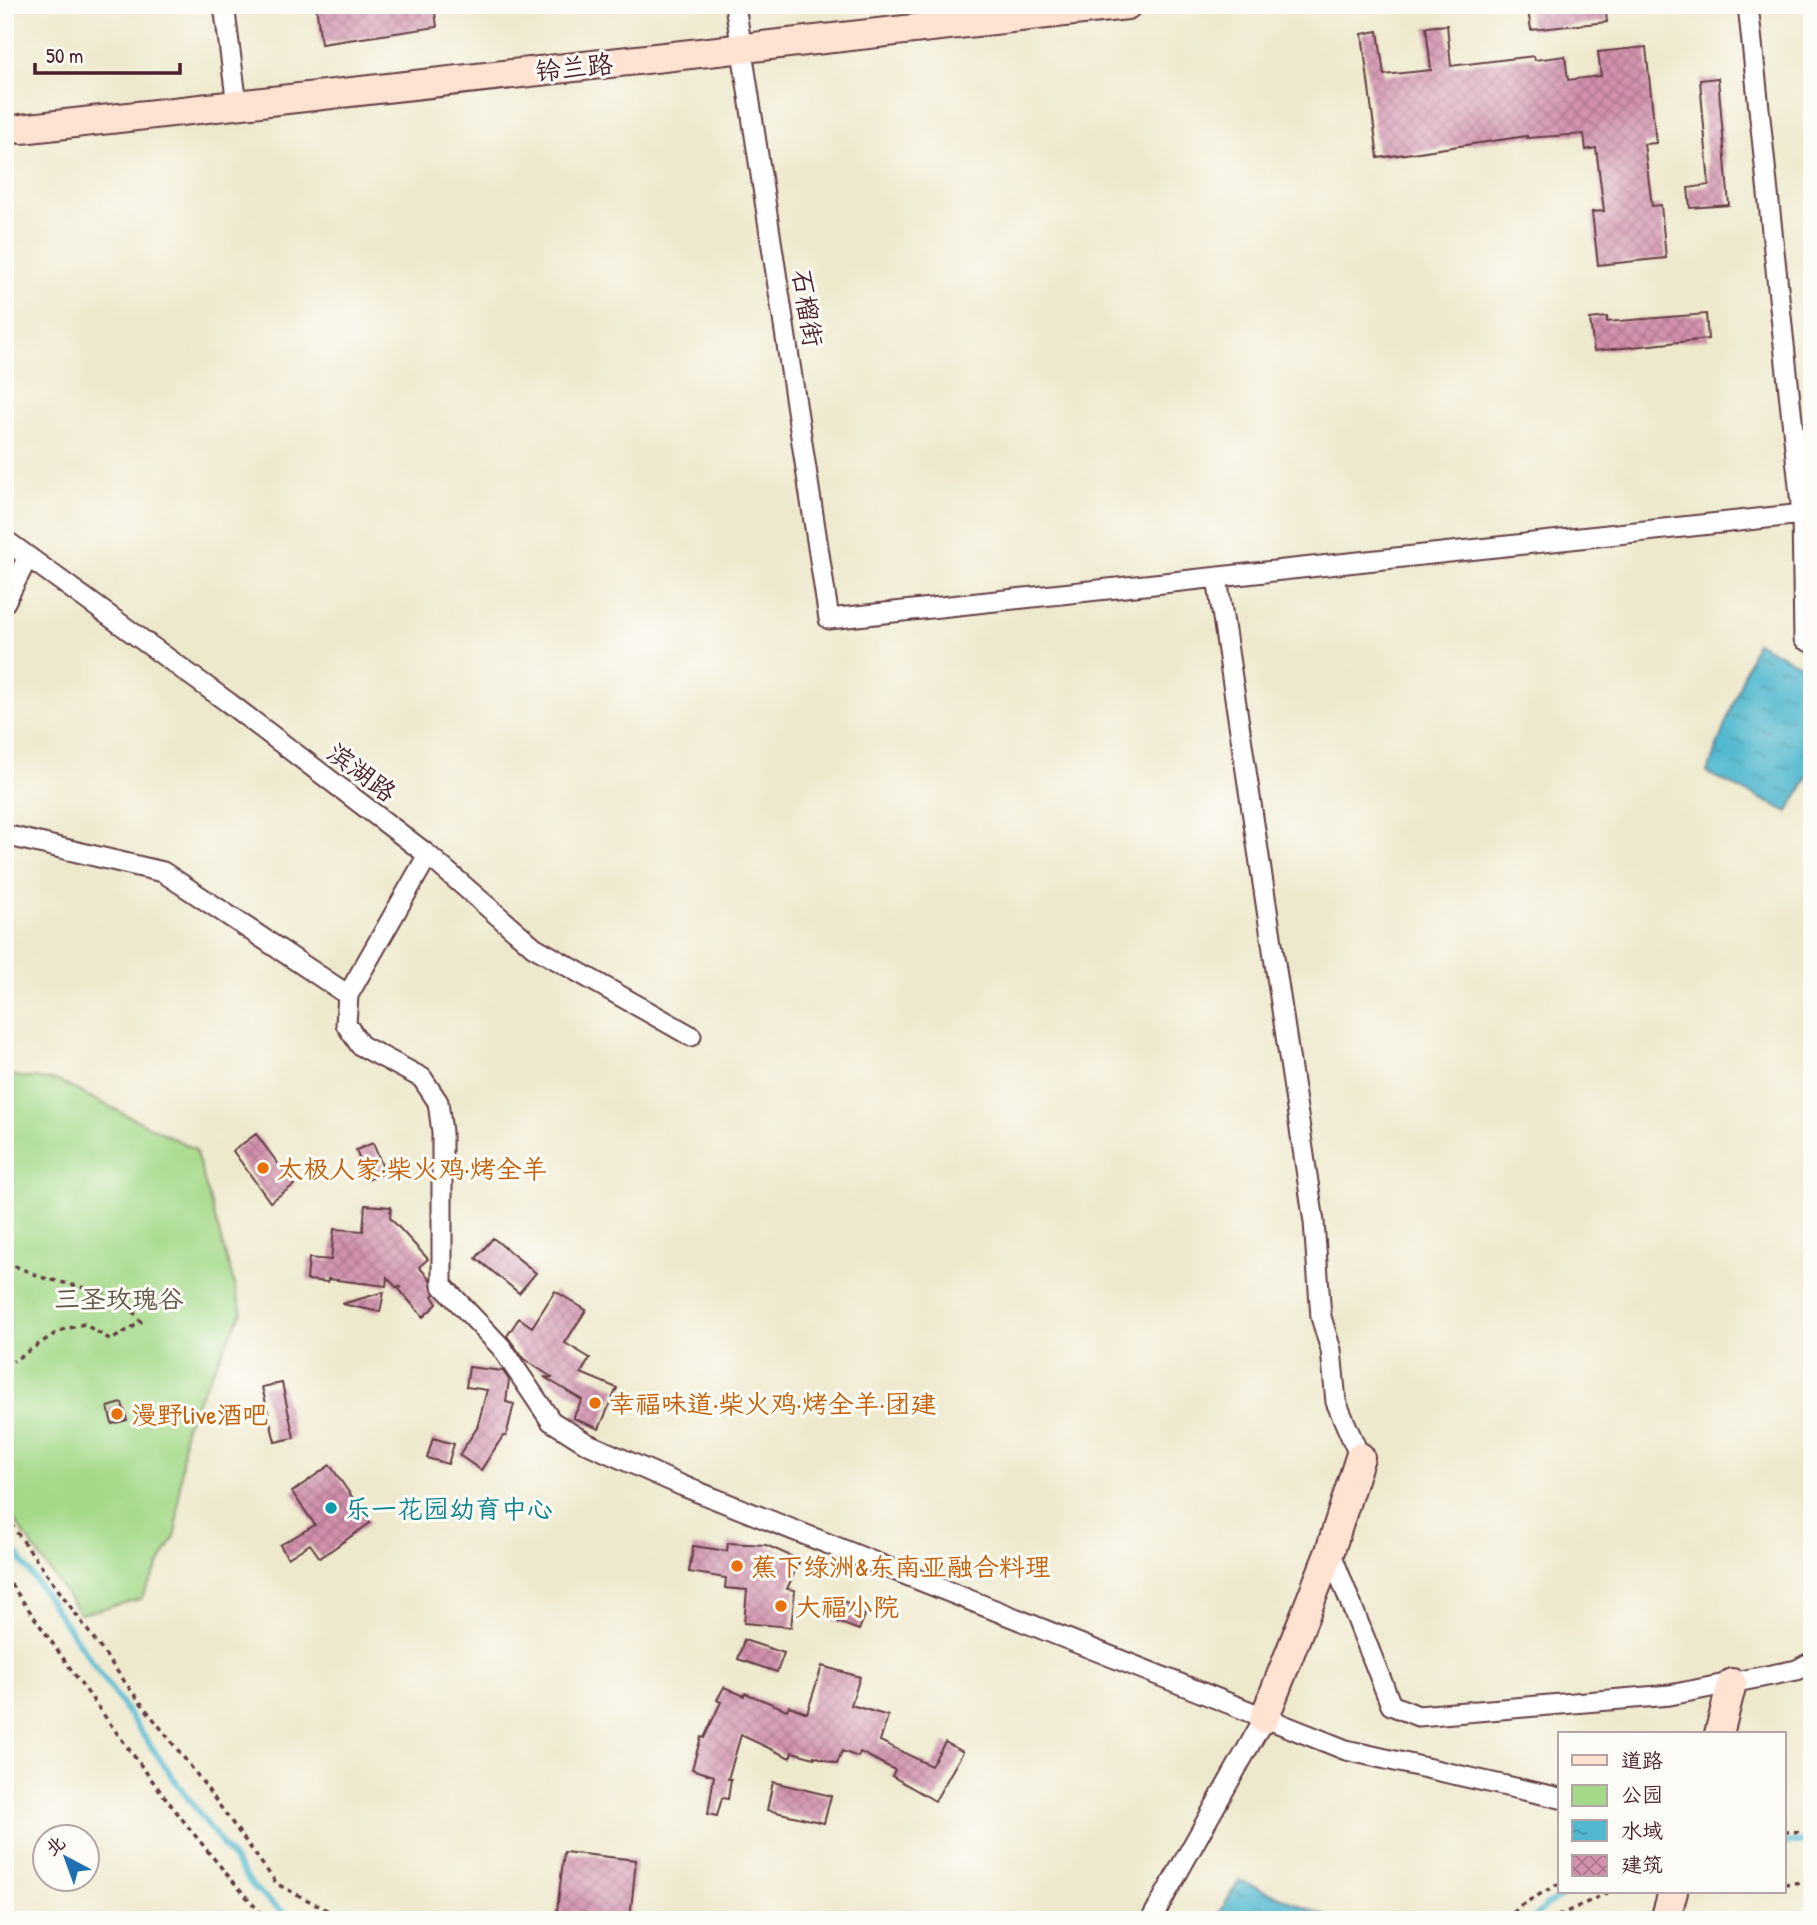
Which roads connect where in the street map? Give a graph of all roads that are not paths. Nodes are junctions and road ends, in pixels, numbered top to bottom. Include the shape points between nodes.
1 (224, 5) edge
2 (735, 5) edge
3 (1127, 5) edge
4 (1748, 5) edge
5 (741, 48) junction
6 (237, 105) junction
7 (21, 129) dead end
8 (1807, 514) edge
9 (5, 540) edge
10 (29, 557) junction
11 (1217, 578) junction
12 (5, 602) edge
13 (1812, 643) edge
14 (5, 835) edge
15 (428, 855) junction
16 (348, 995) junction
17 (691, 1036) dead end
18 (1360, 1457) joint
19 (1330, 1551) junction
20 (1812, 1662) edge
21 (1732, 1683) junction
22 (1264, 1719) junction
23 (1720, 1732) edge
24 (1558, 1798) edge
25 (1672, 1894) edge
26 (1151, 1920) edge
27 (1665, 1920) edge

1 - 6 street
2 - 5 street, 石榴街
3 - 5 street, 铃兰路
4 - 8 street
5 - 6 street, 铃兰路
5 - 11 street, 石榴街 via 829,620
6 - 7 street, 铃兰路
8 - 11 street
8 - 13 street via 1804,639
9 - 10 street, 滨湖路
10 - 12 street
10 - 15 street, 滨湖路
11 - 18 street via 1314,1222 1321,1317 1331,1350 1336,1402
14 - 16 street via 163,872
15 - 16 street
15 - 17 street, 滨湖路 via 534,947
16 - 22 street via 346,1024 360,1045 422,1077 438,1102 442,1284 502,1347 551,1421 586,1443 683,1486
18 - 19 street
19 - 21 street via 1391,1705 1418,1716 1670,1695
19 - 22 street
20 - 21 street via 1797,1670
21 - 23 street
22 - 24 street via 1346,1750
22 - 26 street
25 - 27 street

